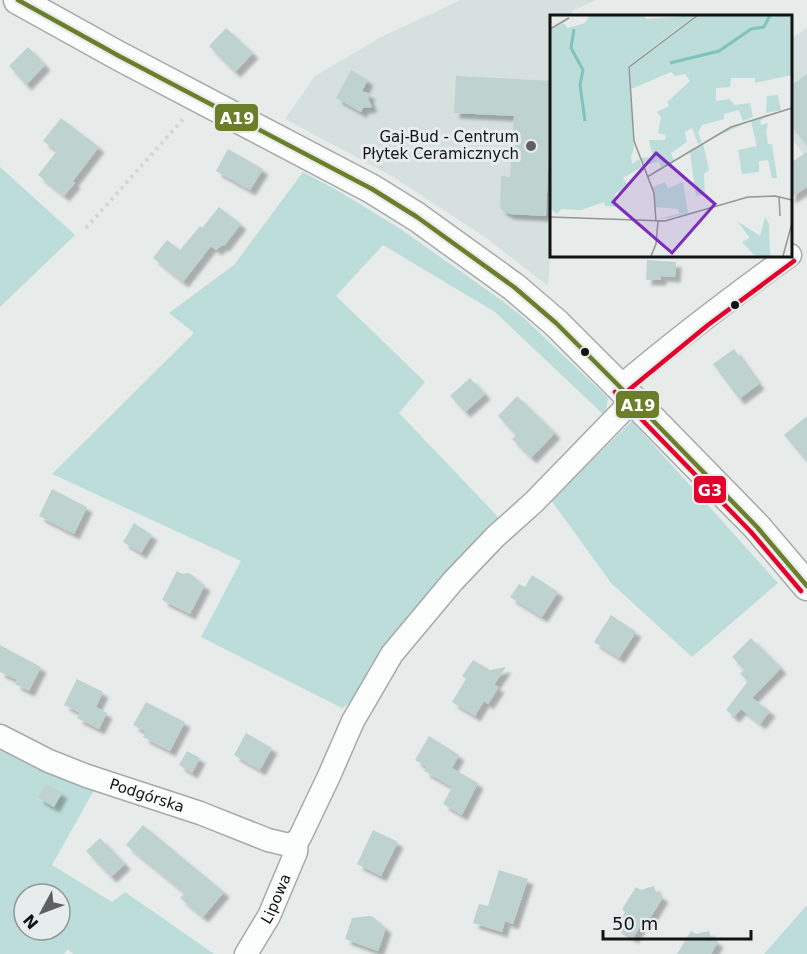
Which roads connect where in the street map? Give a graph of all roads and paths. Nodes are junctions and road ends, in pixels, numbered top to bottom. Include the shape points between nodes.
1 (18, 0) edge
2 (203, 100) junction
3 (86, 228) dead end
4 (807, 243) edge
5 (792, 254) edge
6 (789, 256) edge
7 (626, 394) junction
8 (807, 586) edge
9 (0, 736) edge
10 (297, 841) junction
11 (246, 954) edge

1 - 2 street
2 - 3 path
2 - 7 street via 417,217 523,294
4 - 5 street, Lipowa
6 - 7 street, Lipowa via 647,364
7 - 8 street via 757,527
7 - 10 street, Lipowa via 534,501 453,581 392,654 352,721
9 - 10 street, Podgórska via 87,776 201,813 268,840 290,845
10 - 11 street, Lipowa via 270,916

